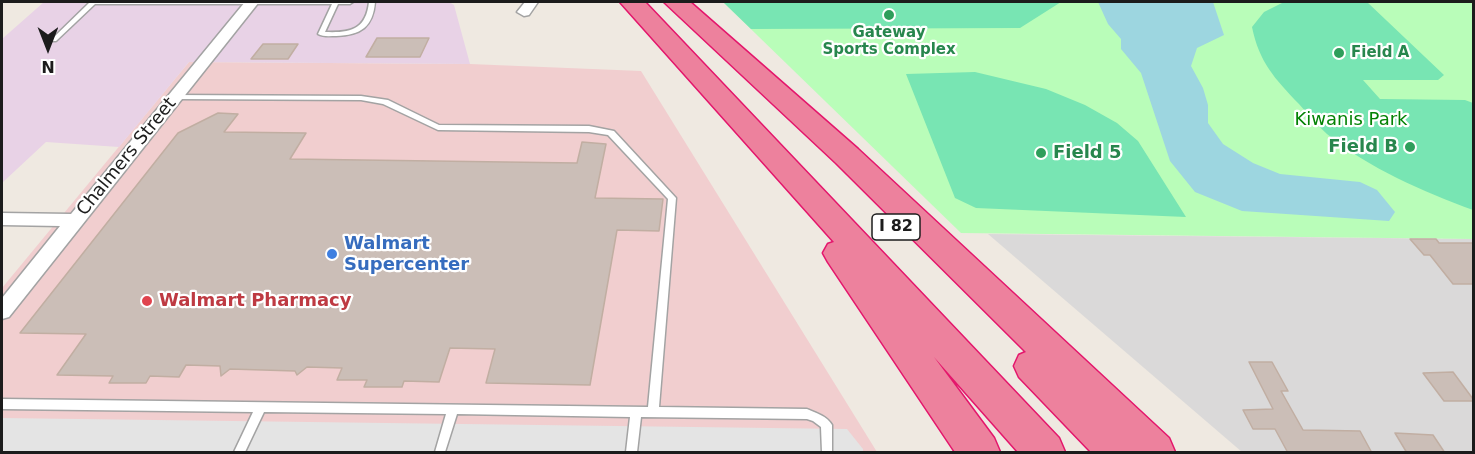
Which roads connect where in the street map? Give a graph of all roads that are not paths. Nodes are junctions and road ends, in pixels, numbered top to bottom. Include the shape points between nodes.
1 (93, 2) edge
2 (252, 2) edge
3 (336, 2) edge
4 (350, 2) edge
5 (372, 2) edge
6 (632, 2) edge
7 (675, 2) edge
8 (54, 40) dead end
9 (176, 97) junction
10 (764, 143) junction
11 (2, 219) edge
12 (75, 220) junction
13 (2, 311) edge
14 (2, 404) edge
15 (261, 407) junction
16 (453, 410) junction
17 (636, 412) junction
18 (653, 412) junction
19 (239, 453) edge
20 (440, 453) edge
21 (631, 453) edge
22 (827, 453) edge
23 (979, 453) edge
24 (1044, 453) edge
25 (1118, 453) edge
26 (1154, 453) edge

1 - 2 lane
1 - 8 lane
2 - 3 lane
2 - 9 street, Chalmers Street
3 - 4 lane
3 - 5 lane via 321,34 360,29 366,24
6 - 10 highway, I 82
7 - 25 highway, I 82
7 - 26 highway via 847,156
9 - 12 street, Chalmers Street
9 - 18 lane via 361,98 385,102 438,128 589,129 611,134 672,198
10 - 23 highway
10 - 24 highway, I 82
11 - 12 street
12 - 13 street, Chalmers Street
14 - 15 lane
15 - 16 lane
15 - 19 lane
16 - 17 lane
16 - 20 lane
17 - 18 lane
17 - 21 lane
18 - 22 lane via 807,414 826,425

